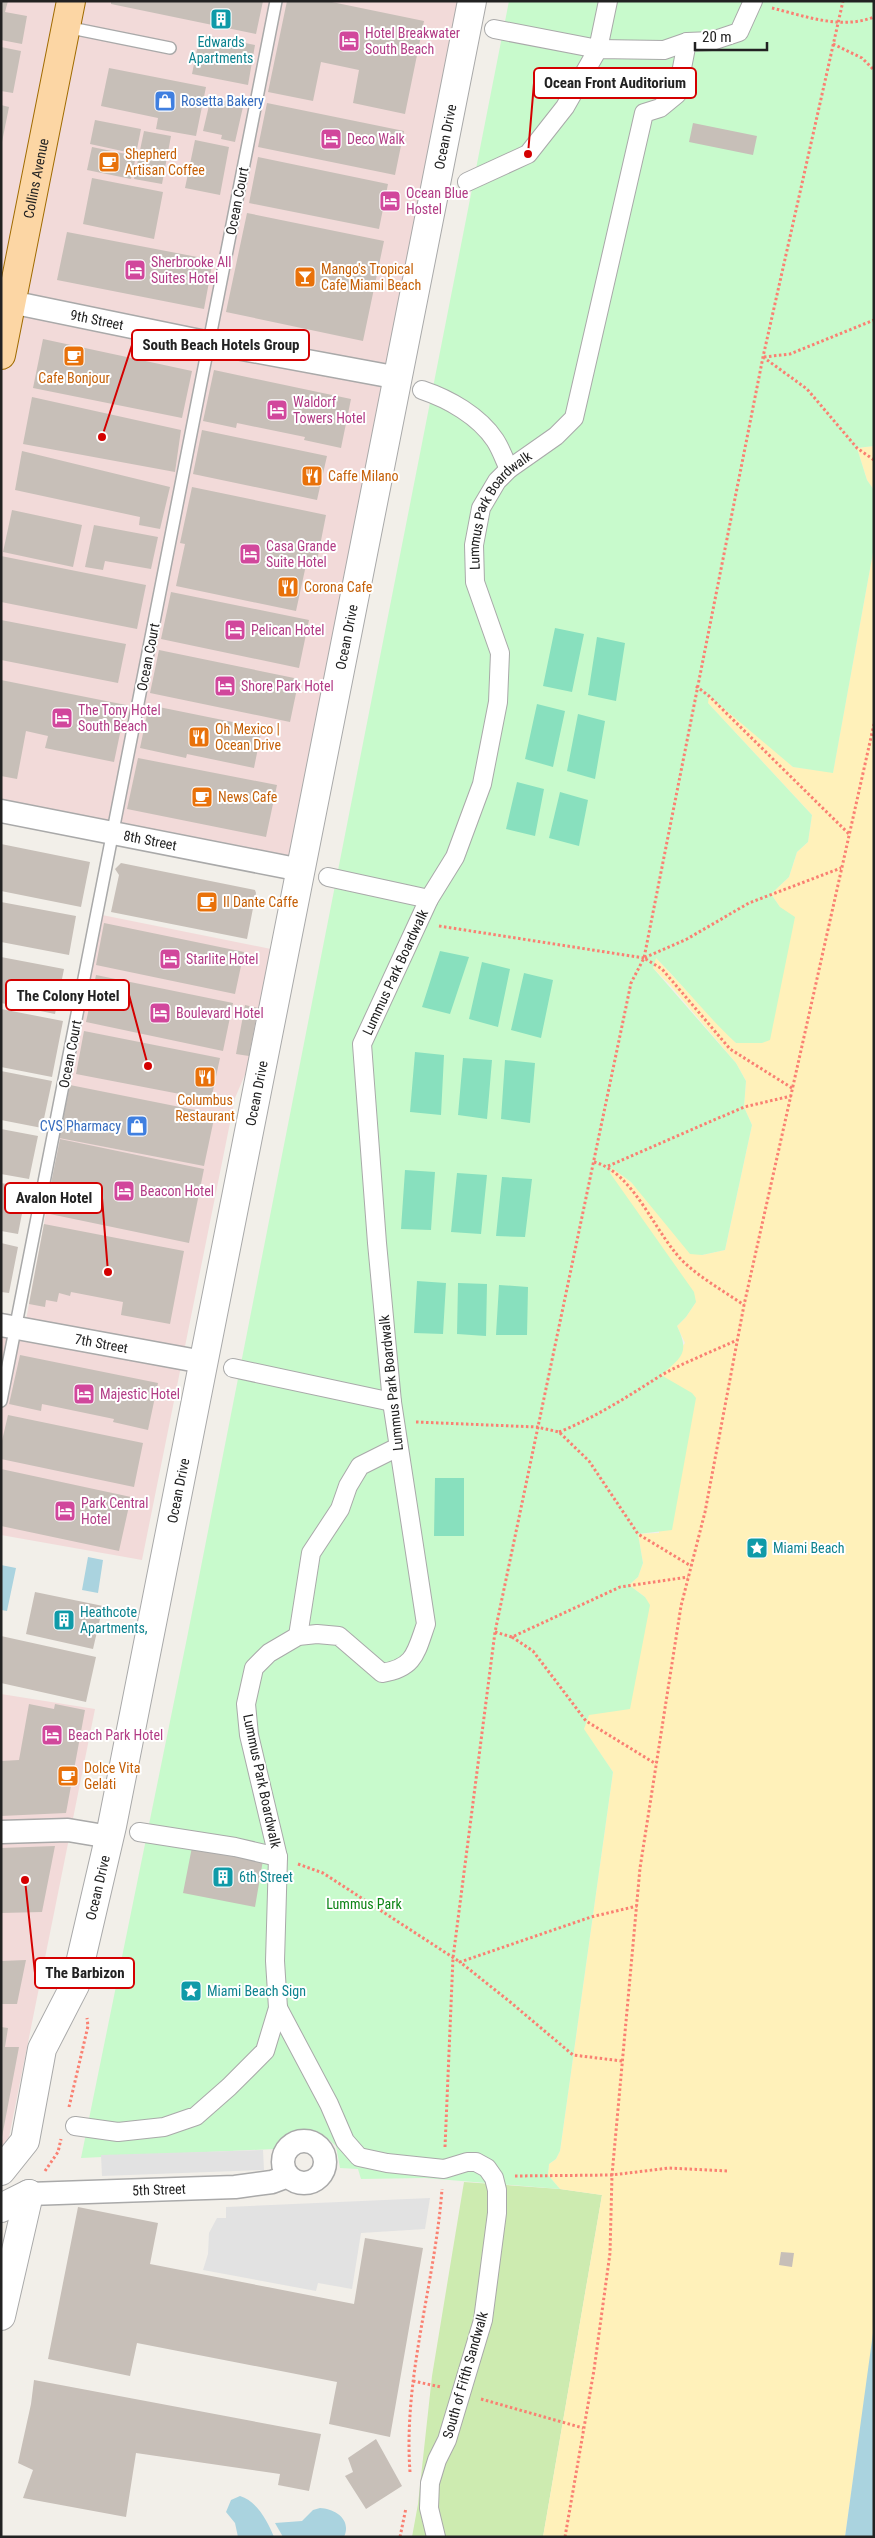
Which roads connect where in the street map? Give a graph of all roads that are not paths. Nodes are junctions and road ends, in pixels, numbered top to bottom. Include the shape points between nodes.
1 (72, 1) edge
2 (276, 1) edge
3 (472, 1) edge
4 (608, 1) edge
5 (753, 3) edge
6 (66, 27) junction
7 (494, 29) dead end
8 (687, 42) junction
9 (170, 48) dead end
10 (598, 49) junction
11 (467, 182) dead end
12 (6, 301) edge
13 (210, 343) junction
14 (1, 355) edge
15 (410, 384) junction
16 (509, 468) junction
17 (1, 811) edge
18 (113, 833) junction
19 (301, 870) junction
20 (328, 877) dead end
21 (430, 899) junction
22 (9, 1327) edge
23 (203, 1362) junction
24 (233, 1368) dead end
25 (1, 1401) edge
26 (392, 1402) junction
27 (398, 1447) junction
28 (298, 1636) junction
29 (1, 1832) edge
30 (139, 1832) dead end
31 (110, 1837) junction
32 (278, 1857) junction
33 (278, 2008) junction
34 (75, 2126) dead end
35 (1, 2171) edge
36 (288, 2176) dead end
37 (494, 2178) joint
38 (1, 2193) edge
39 (28, 2194) junction
40 (1, 2208) edge
41 (1, 2316) edge
42 (436, 2537) edge

1 - 6 main road, Collins Avenue
2 - 13 lane, Ocean Court
3 - 15 street, Ocean Drive
4 - 10 street
5 - 8 street via 739,32 712,42
6 - 9 lane
6 - 12 main road, Collins Avenue
7 - 10 street
8 - 10 street via 664,50
8 - 16 street, Lummus Park Boardwalk via 677,94 660,108 644,113 574,418 556,436
10 - 11 street via 565,107 528,154
12 - 13 street, 9th Street
12 - 14 main road, Collins Avenue
13 - 15 street, 9th Street
13 - 18 lane, Ocean Court
15 - 16 street via 439,396 474,418 495,440
15 - 19 street, Ocean Drive
16 - 21 street, Lummus Park Boardwalk via 481,508 474,545 475,582 500,653 496,711 482,784 455,857
17 - 18 street, 8th Street
18 - 19 street, 8th Street
18 - 22 lane, Ocean Court
19 - 23 street, Ocean Drive
20 - 21 street
21 - 26 street, Lummus Park Boardwalk via 362,1044
22 - 23 street, 7th Street
22 - 25 lane, Ocean Court
23 - 31 street, Ocean Drive
24 - 26 street
26 - 27 street, Lummus Park Boardwalk
27 - 28 street via 360,1466 340,1508 311,1553
27 - 28 street, Lummus Park Boardwalk via 426,1624 415,1656 399,1670 382,1673 339,1636
28 - 32 street, Lummus Park Boardwalk via 269,1653 254,1668 246,1704 249,1735
29 - 31 street via 68,1830
30 - 32 street
31 - 35 street, Ocean Drive via 75,1985 42,2049 25,2141
32 - 33 street, Lummus Park Boardwalk via 275,1962
33 - 34 street, Lummus Park Boardwalk via 265,2051 196,2116 164,2127 118,2132
33 - 37 street, Lummus Park Boardwalk via 345,2141 360,2157 444,2169 476,2162 487,2168
36 - 39 street, 5th Street via 272,2182 235,2187
37 - 42 street, South of Fifth Sandwalk via 497,2213 483,2320 447,2440 430,2483 429,2508
38 - 39 street, 5th Street
39 - 40 street, 5th Street
39 - 41 street

